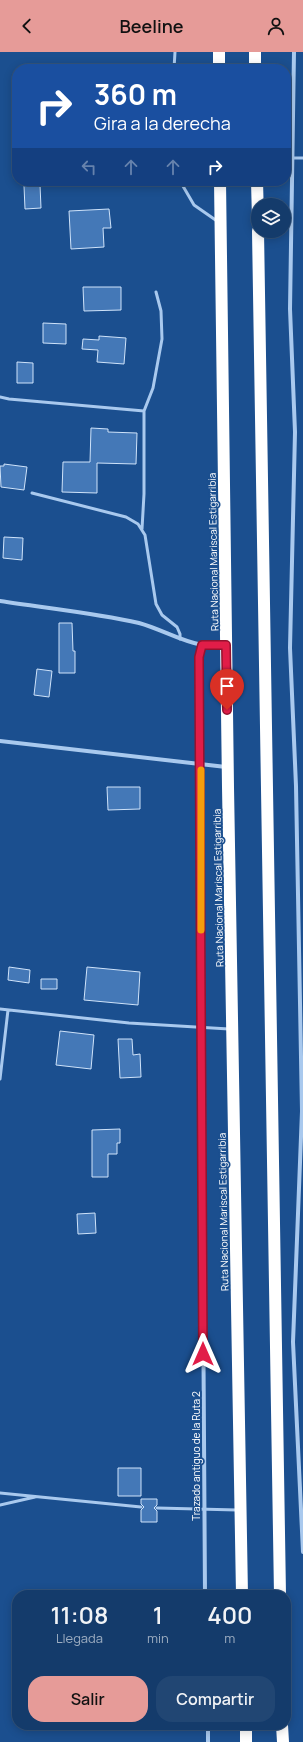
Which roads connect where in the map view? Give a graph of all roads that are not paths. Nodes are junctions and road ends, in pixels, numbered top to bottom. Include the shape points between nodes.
1 (175, 52) edge
2 (219, 52) edge
3 (255, 52) edge
4 (294, 52) edge
5 (174, 64) edge
6 (219, 64) edge
7 (255, 64) edge
8 (292, 158) junction
9 (303, 158) edge
10 (183, 186) edge
11 (220, 186) edge
12 (257, 186) edge
13 (257, 198) edge
14 (220, 224) junction
15 (258, 238) edge
16 (156, 292) dead end
17 (0, 397) edge
18 (144, 411) junction
19 (32, 493) dead end
20 (142, 529) junction
21 (0, 602) edge
22 (180, 638) junction
23 (202, 645) junction
24 (226, 645) junction
25 (0, 741) edge
26 (201, 764) junction
27 (228, 767) junction
28 (301, 1008) edge
29 (0, 1009) edge
30 (8, 1010) junction
31 (201, 1027) junction
32 (233, 1029) junction
33 (0, 1079) edge
34 (0, 1493) edge
35 (38, 1497) junction
36 (0, 1505) edge
37 (141, 1507) dead end
38 (157, 1508) dead end
39 (204, 1509) junction
40 (240, 1510) junction
41 (303, 1552) edge
42 (205, 1590) edge
43 (242, 1590) edge
44 (280, 1590) edge
45 (208, 1730) edge
46 (246, 1730) edge
47 (282, 1730) edge
48 (208, 1742) edge
49 (246, 1742) edge
50 (283, 1742) edge

1 - 5 lane
2 - 6 highway
3 - 7 highway
4 - 8 street
8 - 9 lane
8 - 28 street via 290,309 294,432 290,648
10 - 14 lane via 194,205
11 - 14 highway, Ruta Nacional Mariscal Estigarribia
12 - 13 highway
14 - 24 highway, Ruta Nacional Mariscal Estigarribia
15 - 44 highway
16 - 18 lane via 161,311 162,338 153,388
17 - 18 lane
18 - 20 lane
19 - 20 lane via 126,518
20 - 22 lane via 146,535 156,604 162,615 177,627
21 - 22 street via 138,623
22 - 23 street
23 - 24 street
23 - 26 street, Trazado antiguo de la Ruta 2 via 199,657
24 - 27 highway, Ruta Nacional Mariscal Estigarribia
25 - 26 street
26 - 27 street
26 - 31 street, Trazado antiguo de la Ruta 2
27 - 32 highway, Ruta Nacional Mariscal Estigarribia
28 - 41 street via 302,1111 293,1342
29 - 30 lane
30 - 31 lane via 129,1023
30 - 33 lane
31 - 32 lane
31 - 39 street, Trazado antiguo de la Ruta 2
32 - 40 highway, Ruta Nacional Mariscal Estigarribia
34 - 35 lane
35 - 36 lane
35 - 37 lane
38 - 39 lane
39 - 40 lane
39 - 42 street, Trazado antiguo de la Ruta 2
40 - 43 highway, Ruta Nacional Mariscal Estigarribia
45 - 48 street
46 - 49 highway
47 - 50 highway

